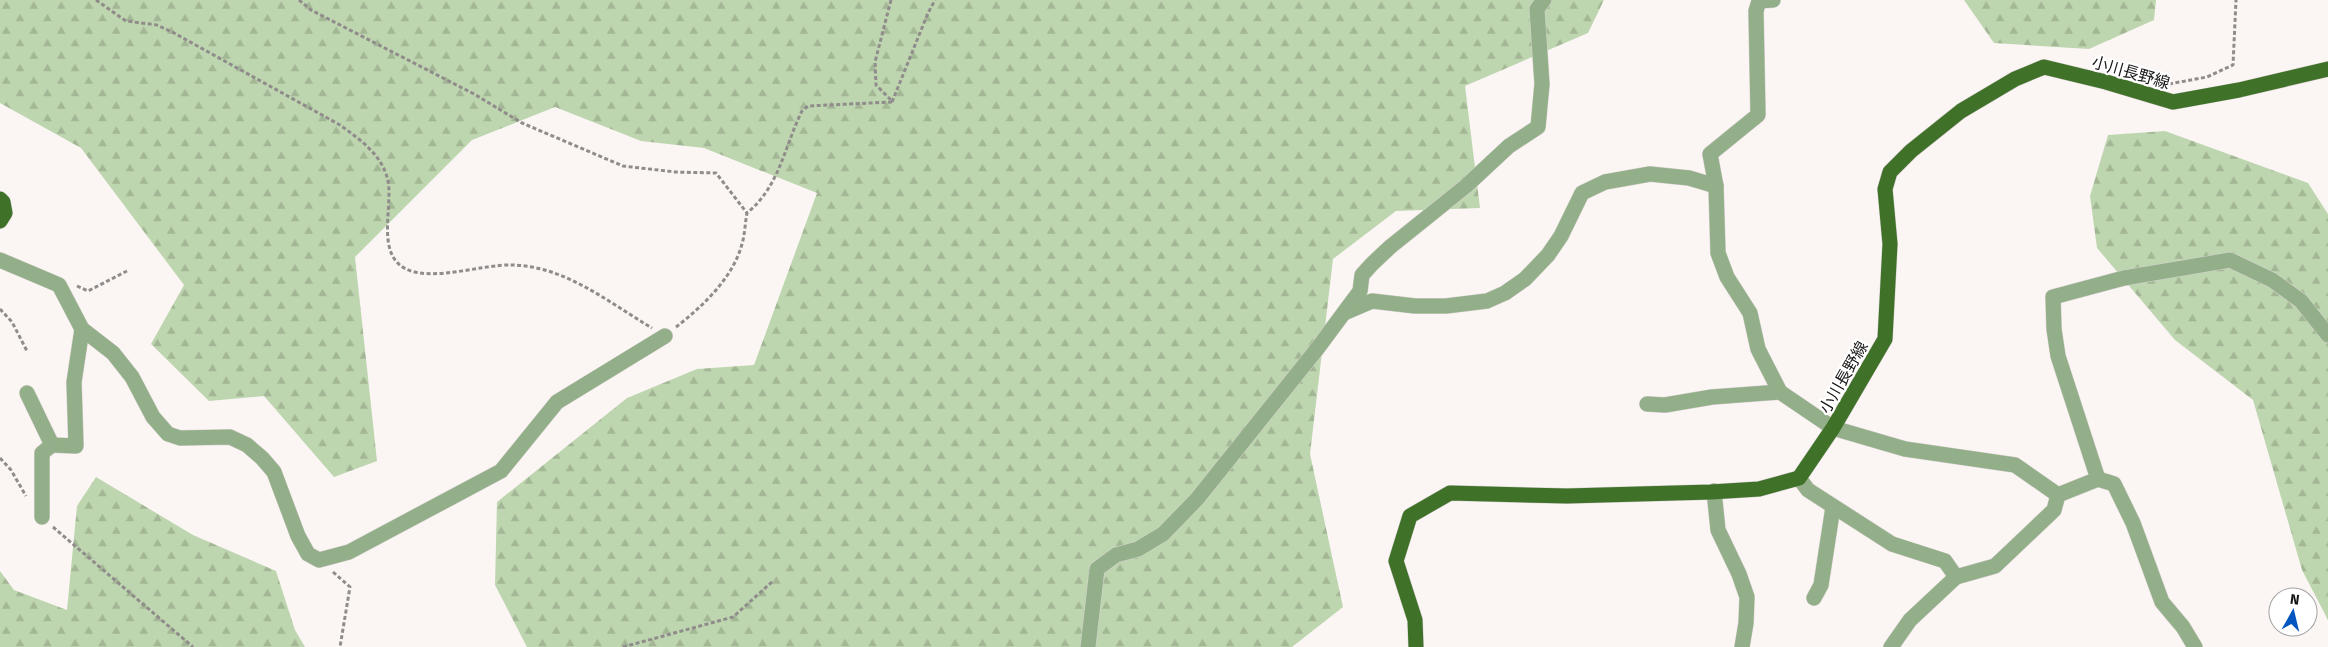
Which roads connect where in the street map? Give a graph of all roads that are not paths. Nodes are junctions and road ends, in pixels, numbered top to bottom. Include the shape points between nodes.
1 (1544, 0) edge
2 (1773, 0) edge
3 (2328, 69) edge
4 (1716, 186) junction
5 (0, 199) edge
6 (0, 221) edge
7 (0, 260) edge
8 (1344, 313) junction
9 (82, 329) junction
10 (2328, 335) edge
11 (665, 336) road end
12 (1780, 392) junction
13 (27, 393) dead end
14 (1647, 404) dead end
15 (1833, 428) junction
16 (52, 445) junction
17 (1800, 478) junction
18 (2098, 479) junction
19 (1714, 491) junction
20 (2058, 495) junction
21 (1833, 507) junction
22 (42, 517) road end
23 (1956, 577) junction
24 (1814, 598) dead end
25 (1088, 647) edge
26 (1416, 647) edge
27 (1742, 647) edge
28 (1891, 647) edge
29 (2195, 647) edge

1 - 8 street via 1537,9 1542,84 1538,127 1509,146 1466,186 1390,247 1362,276 1360,291
2 - 4 street via 1759,1 1756,11 1758,115 1710,154
3 - 15 main road, 小川長野線 via 2173,102 2044,67 2015,79 1962,111 1890,172 1885,189 1890,244 1885,339
4 - 8 street via 1689,178 1650,174 1606,182 1582,193 1548,255 1525,279 1505,292 1487,301 1446,306 1372,301
4 - 12 street via 1718,253 1750,313 1758,349
5 - 6 main road via 5,214
7 - 9 street via 59,285
8 - 25 street via 1197,499 1163,534 1138,549 1116,555 1097,569
9 - 11 street via 113,353 132,378 153,417 168,434 180,438 230,437 247,445 262,458 274,472 308,554 319,560 349,552 501,471 557,402
9 - 16 street via 74,382 76,446
10 - 18 street via 2301,301 2272,280 2230,260 2124,278 2053,297 2058,356
12 - 14 street via 1712,397 1665,405
12 - 15 street
13 - 16 street
15 - 17 main road, 小川長野線
15 - 20 street via 1905,449 2015,465
16 - 22 street via 42,453
17 - 19 main road via 1759,489
17 - 21 street via 1808,490
18 - 20 street
18 - 29 street via 2114,484 2133,523 2162,602
19 - 26 main road via 1567,496 1450,493 1410,516 1396,561 1415,620
19 - 27 street via 1718,530 1747,597
20 - 23 street via 2054,510 1995,566
21 - 23 street via 1892,544 1945,561
21 - 24 street via 1821,585
23 - 28 street via 1910,620

